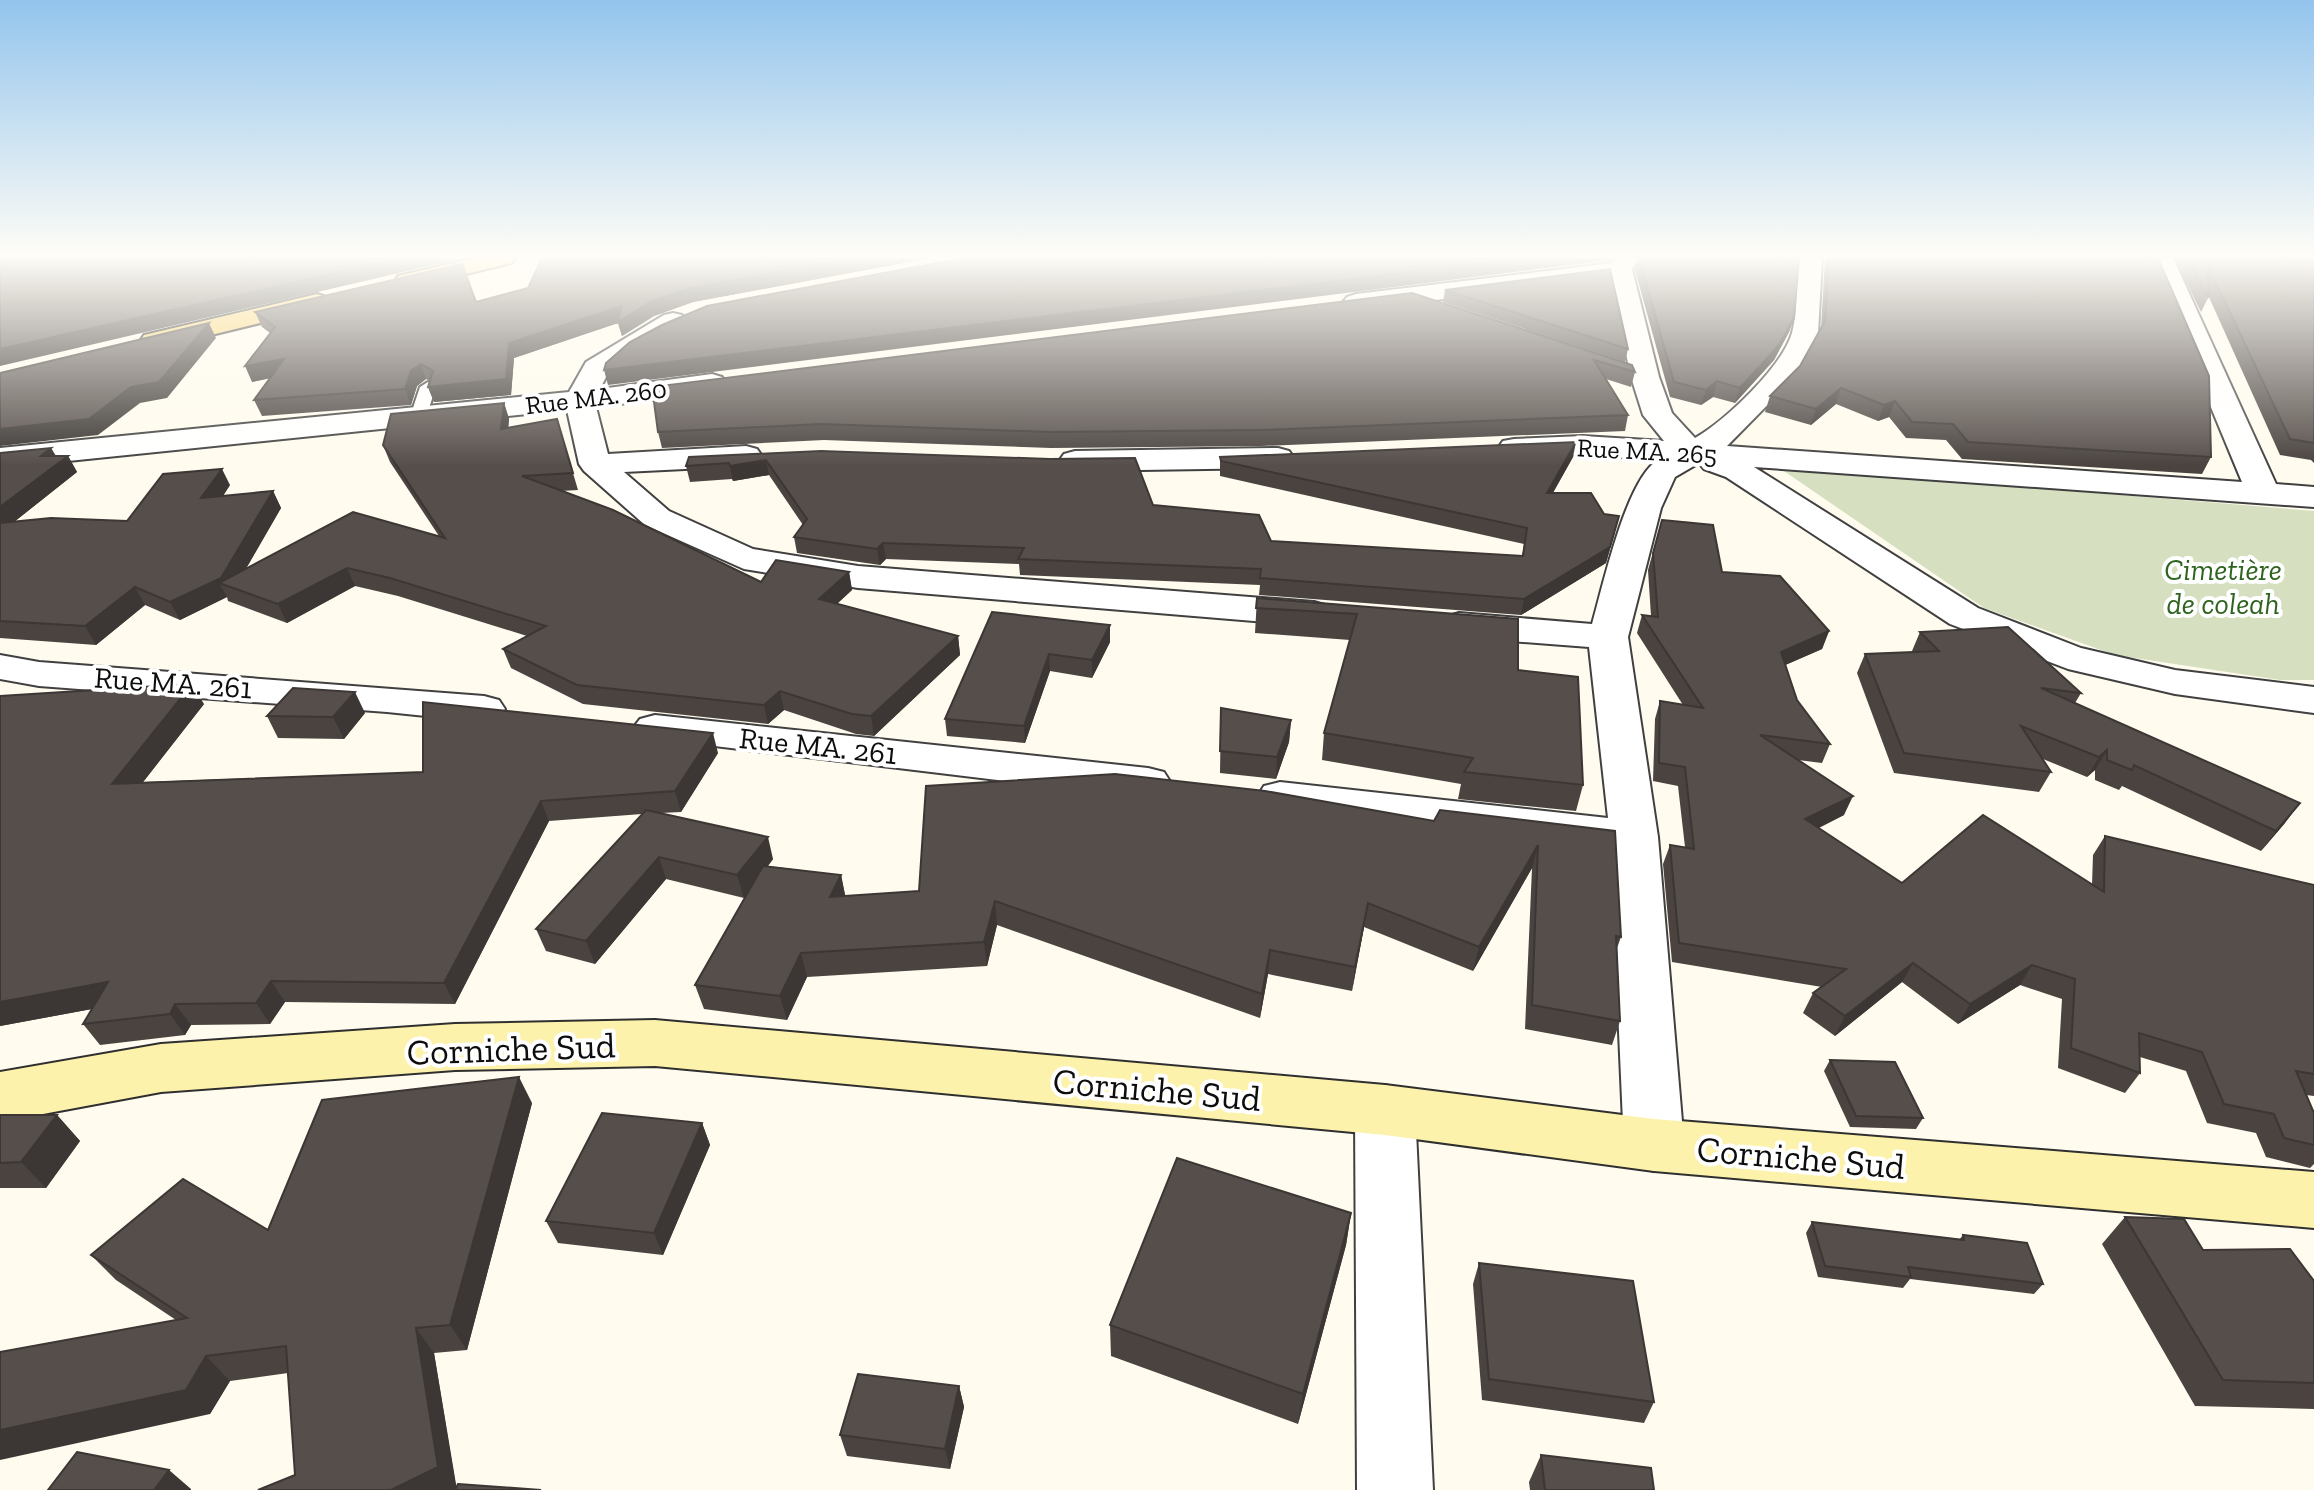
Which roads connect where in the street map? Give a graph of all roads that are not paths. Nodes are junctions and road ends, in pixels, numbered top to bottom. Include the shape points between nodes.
1 (212, 328) edge
2 (660, 328) edge
3 (1632, 328) edge
4 (1805, 328) edge
5 (2191, 328) edge
6 (122, 349) edge
7 (738, 380) edge
8 (428, 387) edge
9 (580, 400) junction
10 (418, 417) junction
11 (1491, 449) edge
12 (1691, 453) junction
13 (778, 455) edge
14 (1307, 457) edge
15 (0, 458) edge
16 (1051, 461) edge
17 (595, 464) junction
18 (2264, 495) junction
19 (2314, 497) edge
20 (1342, 616) edge
21 (1420, 622) edge
22 (1608, 637) junction
23 (13, 676) edge
24 (2314, 700) edge
25 (529, 714) edge
26 (608, 723) edge
27 (1181, 786) edge
28 (1243, 793) edge
29 (1634, 837) junction
30 (0, 1097) edge
31 (1385, 1110) junction
32 (1654, 1145) junction
33 (2314, 1200) edge
34 (1395, 1490) edge

1 - 6 main road
2 - 9 street via 596,368
3 - 12 street via 1638,374 1658,415
4 - 12 street via 1782,374 1723,435
5 - 18 street
7 - 9 street, Rue MA. 260
8 - 10 lane
9 - 10 street, Rue MA. 260
9 - 17 street
10 - 15 street, Rue MA. 260
11 - 12 street, Rue MA. 265 via 1583,445
12 - 18 street, Rue MA. 265
12 - 22 street via 1661,472 1644,508
12 - 24 street via 1737,470 1964,616 2068,657 2175,682
13 - 17 street
14 - 16 street
17 - 20 street via 657,518 744,558 858,577
18 - 19 street, Rue MA. 265
21 - 22 street
22 - 29 street
23 - 25 street, Rue MA. 261 via 387,699
26 - 27 street, Rue MA. 261
28 - 29 street
29 - 32 street
30 - 31 main road, Corniche Sud via 161,1068 455,1047 655,1043
31 - 32 main road, Corniche Sud
31 - 34 street
32 - 33 main road, Corniche Sud

